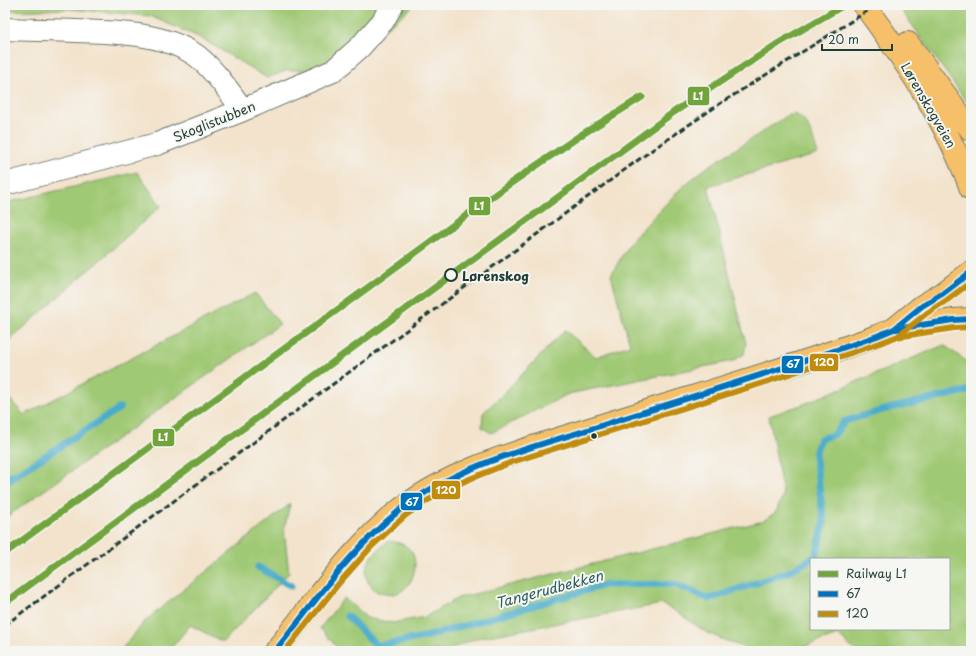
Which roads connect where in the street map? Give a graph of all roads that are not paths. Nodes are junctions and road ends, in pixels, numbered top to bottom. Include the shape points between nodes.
1 (392, 5) edge
2 (864, 5) edge
3 (881, 5) edge
4 (5, 29) edge
5 (243, 110) junction
6 (971, 130) edge
7 (5, 184) edge
8 (971, 189) edge
9 (971, 272) edge
10 (971, 319) edge
11 (894, 329) junction
12 (281, 644) edge

1 - 5 street, Skoglistubben via 383,21 364,42 333,70
2 - 8 main road, Lørenskogveien via 905,62 932,106
3 - 6 main road, Lørenskogveien
4 - 5 street via 126,33 147,35 172,43 197,56
5 - 7 street, Skoglistubben via 157,144
9 - 11 main road
10 - 11 main road
11 - 12 main road via 746,381 644,411 457,474 400,510 367,540

